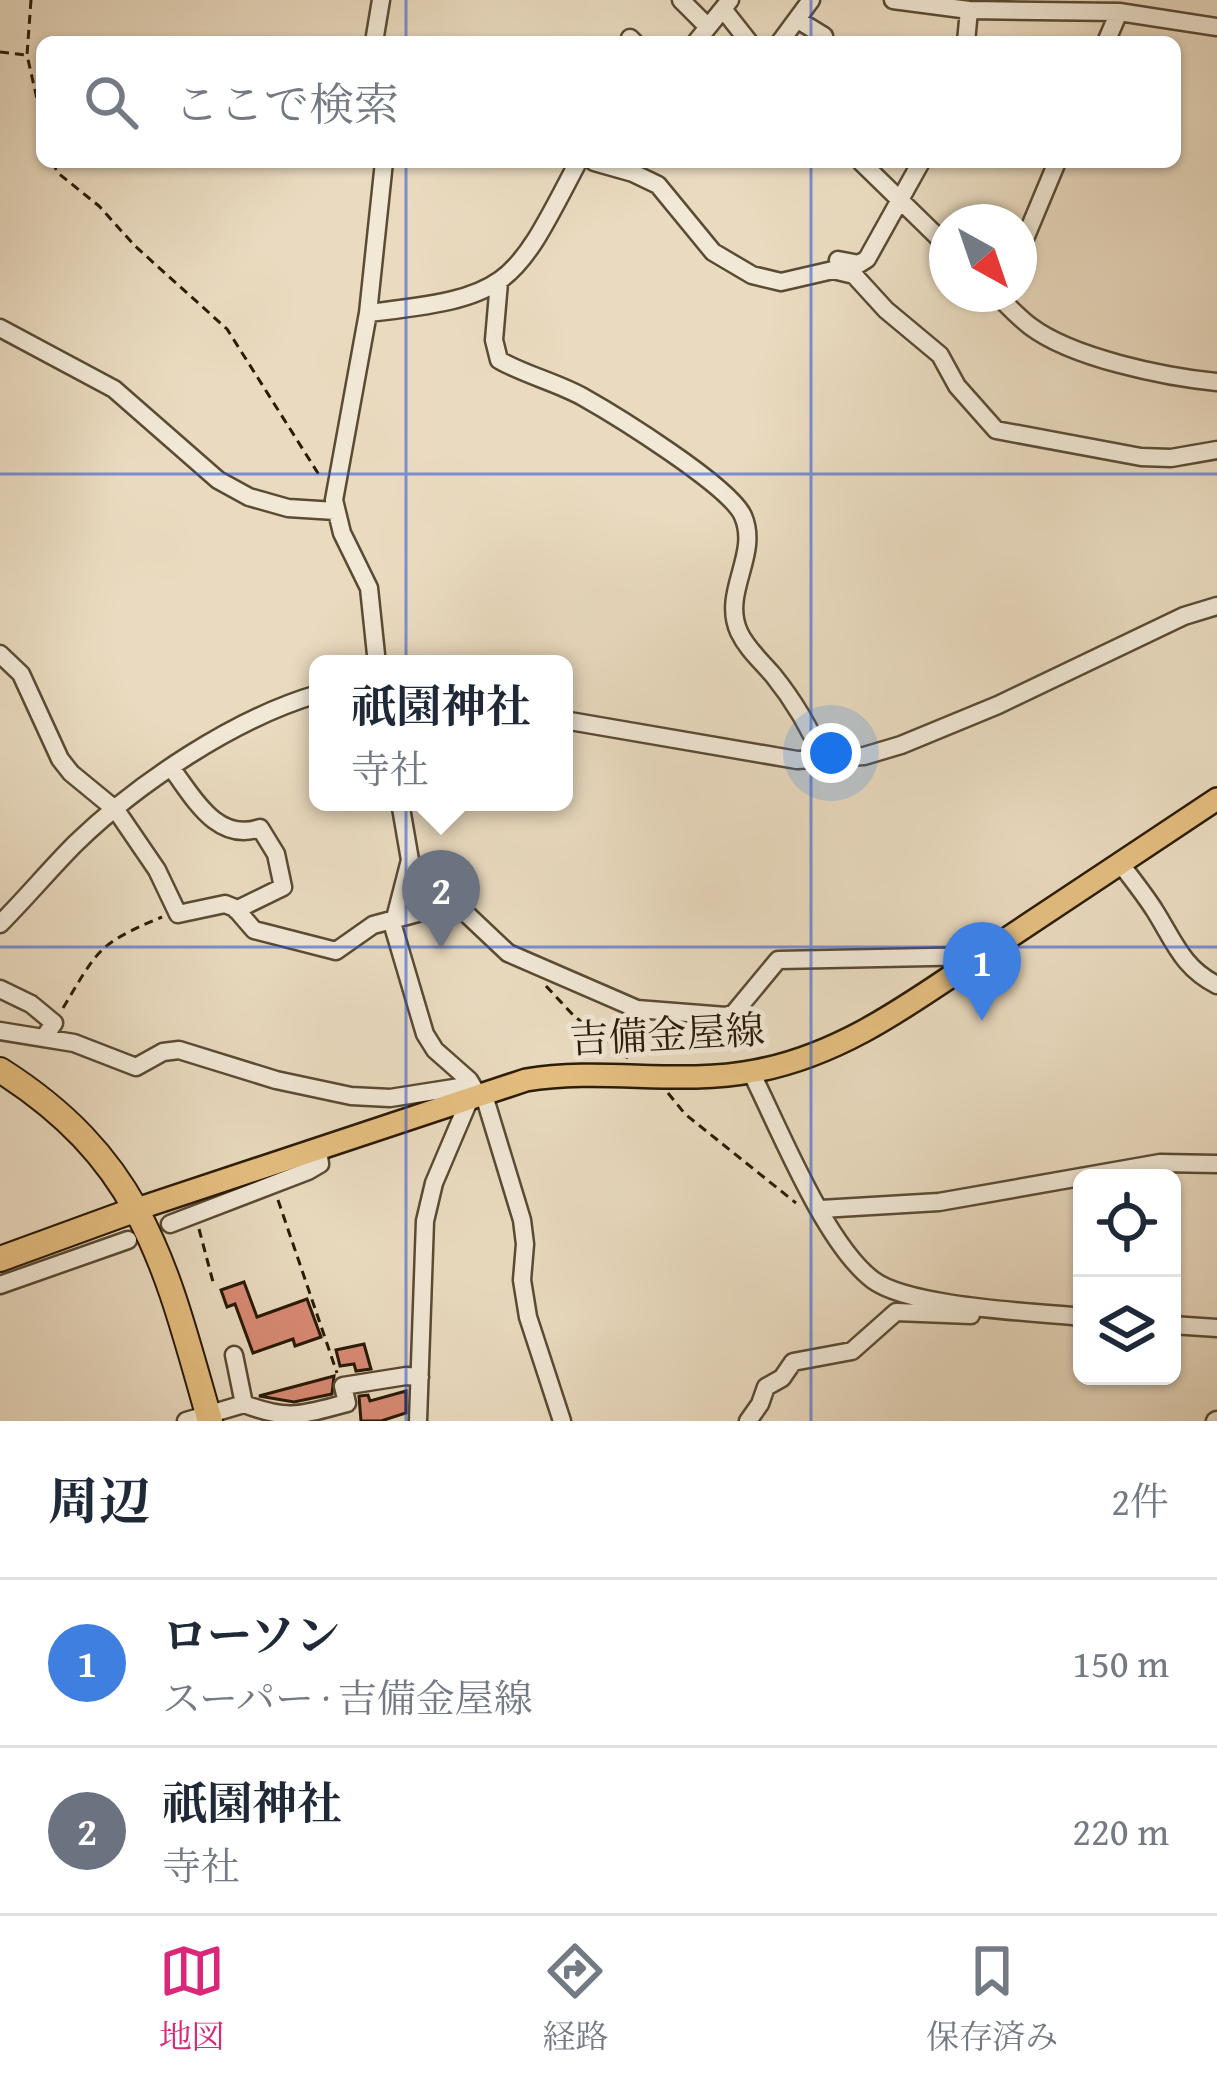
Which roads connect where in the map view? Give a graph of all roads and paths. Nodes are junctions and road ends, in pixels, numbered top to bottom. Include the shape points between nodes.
1 (31, 0) edge
2 (381, 0) edge
3 (681, 0) edge
4 (811, 0) edge
5 (893, 0) edge
6 (726, 5) edge
7 (969, 10) junction
8 (1119, 13) junction
9 (798, 20) junction
10 (708, 27) junction
11 (1217, 27) edge
12 (375, 36) edge
13 (701, 36) edge
14 (744, 36) edge
15 (785, 36) edge
16 (824, 36) edge
17 (967, 36) edge
18 (1109, 36) edge
19 (0, 52) edge
20 (27, 55) junction
21 (36, 95) edge
22 (55, 168) edge
23 (383, 168) edge
24 (575, 168) edge
25 (615, 168) edge
26 (867, 168) edge
27 (918, 168) edge
28 (1055, 168) edge
29 (902, 202) junction
30 (1037, 210) edge
31 (929, 228) edge
32 (813, 274) junction
33 (499, 282) junction
34 (1015, 312) edge
35 (368, 313) junction
36 (0, 328) edge
37 (1217, 382) edge
38 (1217, 450) edge
39 (335, 505) junction
40 (1217, 607) edge
41 (0, 654) edge
42 (376, 655) edge
43 (309, 697) edge
44 (573, 722) edge
45 (824, 761) junction
46 (172, 769) junction
47 (1217, 799) edge
48 (116, 810) junction
49 (402, 811) edge
50 (410, 846) junction
51 (1120, 863) junction
52 (454, 903) junction
53 (236, 910) junction
54 (175, 911) junction
55 (392, 921) junction
56 (0, 924) edge
57 (981, 956) junction
58 (523, 958) junction
59 (1217, 985) edge
60 (0, 989) edge
61 (50, 1029) junction
62 (0, 1031) edge
63 (0, 1070) edge
64 (751, 1072) junction
65 (655, 1075) junction
66 (476, 1093) junction
67 (319, 1149) junction
68 (1217, 1164) edge
69 (274, 1187) junction
70 (137, 1209) junction
71 (821, 1210) junction
72 (196, 1215) junction
73 (170, 1225) dead end
74 (128, 1240) dead end
75 (0, 1259) edge
76 (213, 1282) dead end
77 (0, 1285) edge
78 (999, 1307) junction
79 (1073, 1316) edge
80 (1181, 1326) edge
81 (1217, 1328) edge
82 (233, 1355) dead end
83 (420, 1377) junction
84 (343, 1386) junction
85 (244, 1404) junction
86 (202, 1419) edge
87 (418, 1421) edge
88 (562, 1421) edge
89 (748, 1421) edge

1 - 20 path
2 - 12 street
3 - 10 street
4 - 9 street
5 - 7 street
6 - 10 street
6 - 14 street
7 - 8 street
7 - 17 street
8 - 11 street
8 - 18 street
9 - 15 street
9 - 16 street
10 - 13 street
19 - 20 path
20 - 21 path
22 - 39 path via 227,329
23 - 35 street
24 - 33 street via 536,243
25 - 32 street via 658,185 713,252 739,268 774,281
26 - 29 street
27 - 29 street
28 - 30 street
29 - 31 street
29 - 32 street via 862,263 824,261
32 - 38 street via 854,275 940,355 996,430 1142,457
33 - 35 street via 442,304
33 - 45 street via 499,360 581,396 738,508 747,542 736,622
34 - 37 street via 1049,338 1171,378
35 - 39 street
36 - 39 street via 114,389 218,480 249,497 288,508
39 - 42 street via 370,588
40 - 45 street via 901,745
41 - 48 street via 21,674 60,759
43 - 46 street via 212,740
44 - 45 street
46 - 48 street
46 - 53 street via 211,820 240,831 260,828 277,854 283,887
47 - 51 main road, 吉備金屋線
48 - 54 street
48 - 56 street
49 - 50 street
50 - 52 path
50 - 55 street
51 - 57 main road, 吉備金屋線
51 - 59 street via 1178,954
52 - 55 street
52 - 58 street
53 - 54 street via 225,904
53 - 55 street via 254,930 336,951 364,929
54 - 61 path via 99,950
55 - 66 street via 424,1034
57 - 58 street via 778,960 726,1016 637,1009
57 - 64 main road, 吉備金屋線 via 847,1042
58 - 65 path via 574,1016
60 - 61 street via 31,1004
61 - 62 street
61 - 66 street via 136,1067 179,1050 351,1096 460,1087
63 - 70 highway via 67,1120
64 - 65 main road, 吉備金屋線
64 - 71 street
65 - 66 main road, 吉備金屋線 via 558,1075
65 - 71 path via 685,1114 782,1194
66 - 67 main road, 吉備金屋線
66 - 83 street via 424,1221
66 - 88 street via 522,1220 528,1316
67 - 69 street via 320,1164
67 - 70 main road, 吉備金屋線
68 - 71 street via 1160,1162 940,1202
69 - 72 street
69 - 84 path
70 - 75 highway
70 - 86 highway via 165,1267
71 - 78 street via 874,1281 924,1298
72 - 73 street
72 - 76 path
74 - 77 street
78 - 79 street
78 - 89 street via 984,1316 896,1312 852,1352 794,1362 766,1387
80 - 81 street
82 - 85 street
83 - 84 street
83 - 87 street
84 - 85 street via 347,1403 287,1419
85 - 86 street

